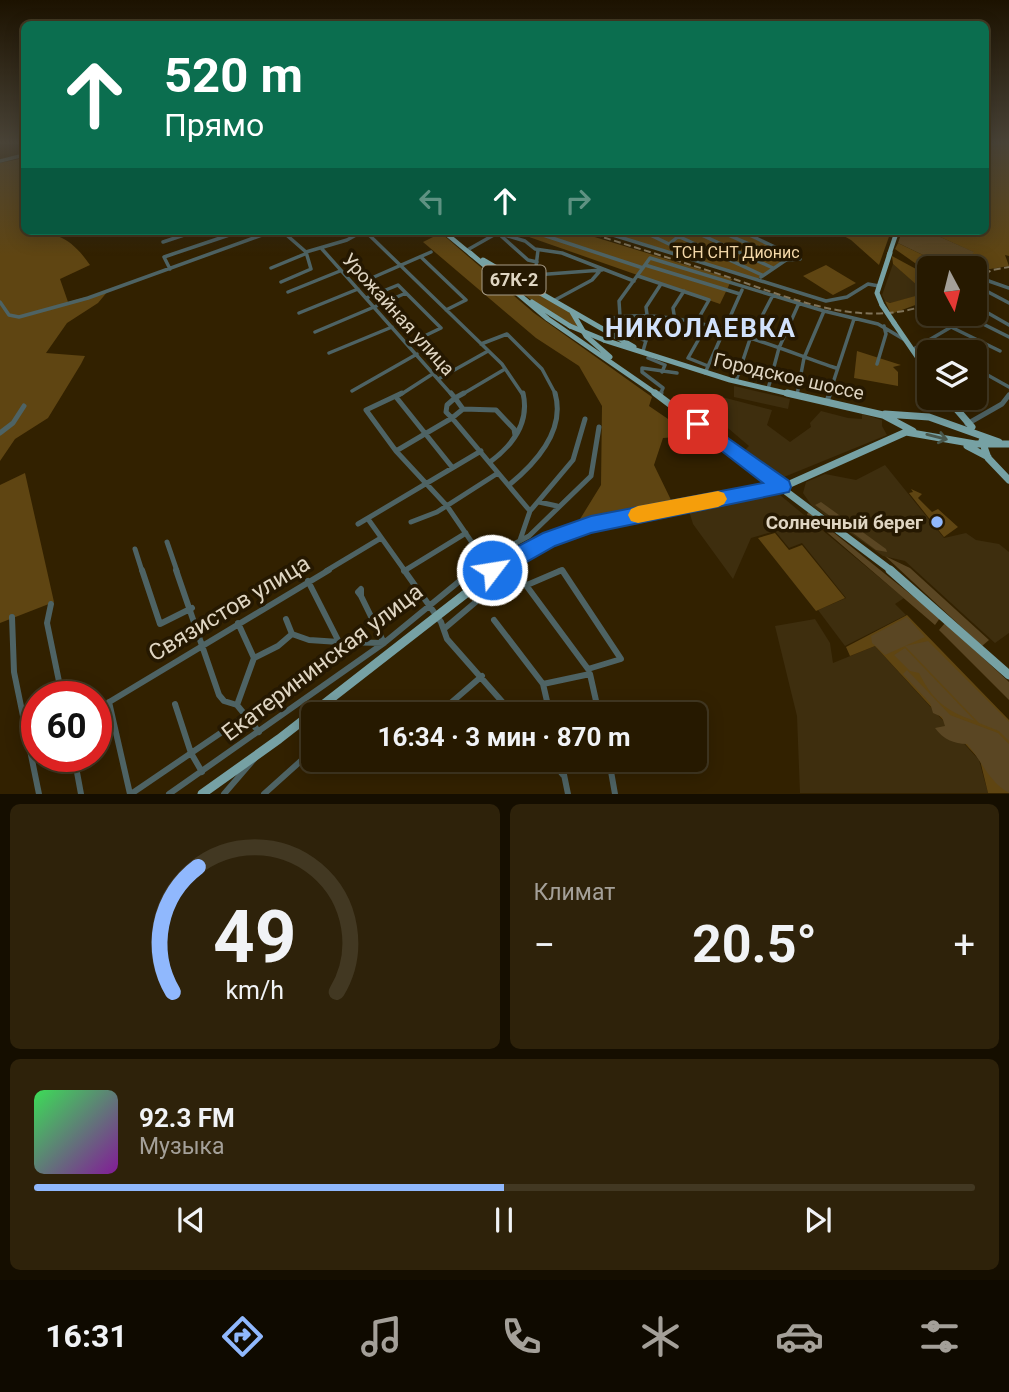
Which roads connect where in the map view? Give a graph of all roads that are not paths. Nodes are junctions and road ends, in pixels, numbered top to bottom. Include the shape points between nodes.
1 (184, 235) edge
2 (229, 235) edge
3 (243, 235) edge
4 (263, 235) edge
5 (286, 235) edge
6 (354, 235) edge
7 (368, 235) edge
8 (450, 235) edge
9 (450, 235) edge
10 (493, 235) edge
11 (501, 235) edge
12 (506, 235) edge
13 (544, 235) edge
14 (613, 235) edge
15 (650, 235) edge
16 (675, 235) edge
17 (702, 235) edge
18 (728, 235) edge
19 (750, 235) edge
20 (896, 235) edge
21 (679, 237) junction
22 (247, 241) junction
23 (163, 242) dead end
24 (675, 247) dead end
25 (322, 248) junction
26 (468, 249) junction
27 (538, 250) junction
28 (431, 252) dead end
29 (305, 253) junction
30 (422, 258) junction
31 (690, 258) junction
32 (786, 260) junction
33 (537, 261) junction
34 (402, 267) junction
35 (644, 267) junction
36 (271, 268) dead end
37 (773, 268) junction
38 (170, 269) junction
39 (340, 271) junction
40 (601, 271) junction
41 (762, 275) junction
42 (638, 276) junction
43 (374, 277) dead end
44 (759, 280) junction
45 (987, 280) edge
46 (634, 281) junction
47 (281, 282) dead end
48 (505, 283) junction
49 (661, 284) junction
50 (879, 286) junction
51 (1009, 288) edge
52 (358, 289) junction
53 (987, 291) edge
54 (288, 292) dead end
55 (684, 292) junction
56 (406, 293) junction
57 (773, 295) junction
58 (366, 298) junction
59 (555, 300) junction
60 (0, 303) edge
61 (799, 303) junction
62 (1009, 303) edge
63 (563, 304) junction
64 (374, 307) junction
65 (446, 310) junction
66 (824, 311) junction
67 (987, 312) edge
68 (299, 313) dead end
69 (620, 316) junction
70 (647, 318) junction
71 (854, 319) junction
72 (675, 320) junction
73 (697, 321) junction
74 (1009, 325) edge
75 (884, 326) junction
76 (986, 326) edge
77 (392, 327) junction
78 (950, 327) joint
79 (723, 330) junction
80 (315, 332) dead end
81 (569, 334) junction
82 (586, 336) junction
83 (1009, 337) edge
84 (750, 339) junction
85 (905, 340) junction
86 (927, 340) edge
87 (646, 341) junction
88 (408, 344) junction
89 (481, 344) junction
90 (917, 346) edge
91 (778, 349) junction
92 (912, 350) junction
93 (488, 351) junction
94 (643, 351) junction
95 (1000, 351) dead end
96 (329, 353) dead end
97 (417, 354) junction
98 (917, 357) edge
99 (648, 358) dead end
100 (659, 358) junction
101 (804, 358) junction
102 (877, 364) dead end
103 (836, 368) junction
104 (505, 369) junction
105 (706, 369) junction
106 (627, 372) junction
107 (662, 372) junction
108 (434, 373) junction
109 (677, 373) dead end
110 (987, 375) edge
111 (440, 378) junction
112 (736, 381) junction
113 (1009, 387) edge
114 (768, 388) junction
115 (352, 391) dead end
116 (797, 395) junction
117 (1009, 395) edge
118 (660, 396) junction
119 (396, 397) junction
120 (454, 399) junction
121 (827, 401) junction
122 (24, 406) dead end
123 (463, 409) junction
124 (955, 410) edge
125 (901, 412) junction
126 (958, 414) junction
127 (883, 415) junction
128 (452, 418) junction
129 (585, 419) dead end
130 (948, 422) junction
131 (899, 423) junction
132 (967, 424) junction
133 (599, 427) dead end
134 (974, 429) junction
135 (915, 431) junction
136 (0, 433) edge
137 (425, 434) junction
138 (896, 435) junction
139 (515, 436) junction
140 (959, 442) junction
141 (1005, 443) edge
142 (982, 444) junction
143 (396, 451) junction
144 (481, 451) junction
145 (988, 458) junction
146 (490, 462) junction
147 (452, 468) junction
148 (498, 473) junction
149 (1009, 480) edge
150 (428, 483) junction
151 (509, 485) junction
152 (782, 487) junction
153 (539, 502) junction
154 (447, 506) junction
155 (558, 506) junction
156 (530, 511) junction
157 (368, 519) junction
158 (411, 522) dead end
159 (358, 524) dead end
160 (466, 533) junction
161 (381, 538) junction
162 (520, 541) junction
163 (167, 542) dead end
164 (135, 549) dead end
165 (484, 560) junction
166 (404, 571) junction
167 (308, 581) junction
168 (527, 585) junction
169 (361, 596) dead end
170 (51, 604) dead end
171 (429, 605) junction
172 (192, 608) junction
173 (436, 614) junction
174 (12, 617) dead end
175 (286, 619) dead end
176 (494, 620) dead end
177 (238, 623) junction
178 (445, 628) junction
179 (292, 634) junction
180 (342, 643) junction
181 (384, 643) junction
182 (203, 644) junction
183 (254, 658) junction
184 (1009, 675) edge
185 (482, 676) junction
186 (59, 681) edge
187 (542, 684) junction
188 (21, 699) edge
189 (112, 700) edge
190 (452, 702) edge
191 (503, 702) edge
192 (547, 702) edge
193 (596, 702) edge
194 (175, 704) dead end
195 (237, 705) junction
196 (112, 715) edge
197 (246, 716) junction
198 (259, 732) junction
199 (191, 753) junction
200 (301, 761) edge
201 (37, 772) edge
202 (77, 772) edge
203 (201, 772) junction
204 (561, 772) edge
205 (564, 772) edge
206 (611, 772) edge
207 (565, 777) junction
208 (214, 791) edge
209 (39, 793) edge
210 (81, 793) edge
211 (130, 793) edge
212 (169, 793) edge
213 (264, 793) edge
214 (568, 793) edge
215 (615, 793) edge

1 - 23 street
2 - 38 street via 164,257
3 - 22 street
4 - 22 street
5 - 29 street
6 - 25 street
7 - 34 street
8 - 26 main road, 67К-2
9 - 48 main road, 67К-2
10 - 26 street
11 - 33 street via 527,260
12 - 27 street
13 - 35 street
14 - 31 street
15 - 21 street via 669,244
16 - 21 street
17 - 37 street
18 - 32 street
19 - 32 street via 800,258
20 - 50 main road
21 - 41 street
22 - 38 street
24 - 31 street
25 - 29 street
25 - 39 street, Урожайная улица
26 - 59 main road, 67К-2 via 510,278
27 - 33 street
27 - 40 street via 562,253 597,265
28 - 30 street
29 - 36 street
29 - 47 street via 311,269
30 - 34 street
30 - 65 street via 466,300
31 - 44 street
32 - 37 street
33 - 40 street via 535,275
34 - 43 street
34 - 65 street
35 - 42 street
35 - 57 street via 650,258
35 - 79 street via 741,292
37 - 41 street
38 - 60 street via 19,317 9,315
39 - 52 street, Урожайная улица
39 - 54 street
40 - 46 street
40 - 59 street
41 - 44 street
42 - 46 street
42 - 49 street
44 - 50 street via 829,302 869,283
45 - 51 street
46 - 69 street via 619,302
48 - 81 main road
48 - 100 main road, Городское шоссе / 67К-2, bridge via 570,326
49 - 55 street
49 - 70 street via 646,307
50 - 85 main road, bridge via 882,305
52 - 58 street, Урожайная улица
52 - 68 street
53 - 62 street
55 - 72 street via 673,308
55 - 73 street via 709,300
56 - 58 street via 398,285
56 - 64 street
56 - 88 street via 441,328
57 - 61 street
57 - 84 street
58 - 64 street, Урожайная улица
59 - 63 main road, 67К-2
61 - 66 street
61 - 91 street
63 - 82 main road
63 - 94 main road, 67К-2
64 - 77 street, Урожайная улица
64 - 80 street
65 - 89 street
66 - 71 street
66 - 101 street
67 - 74 street
69 - 70 street
69 - 87 street via 605,320
70 - 72 street
70 - 87 street
71 - 75 street
71 - 103 street
72 - 73 street
72 - 105 street via 677,328 700,337 688,358
73 - 79 street
75 - 85 street
75 - 102 street
76 - 83 street
77 - 88 street, Урожайная улица
77 - 96 street
78 - 86 street
78 - 95 street
79 - 84 street
79 - 105 street
81 - 82 main road
81 - 106 main road
82 - 106 main road
84 - 91 street
84 - 112 street
85 - 92 main road
87 - 94 street
88 - 97 street, Урожайная улица
89 - 93 street
89 - 151 street via 507,334 543,370 556,399 557,422 551,441 530,471
90 - 92 street
91 - 101 street
91 - 114 street
92 - 98 main road
93 - 104 street
93 - 111 street
94 - 100 main road, 67К-2
97 - 108 street, Урожайная улица
97 - 115 street
99 - 107 street via 665,365
100 - 105 main road, Городское шоссе / 67К-2
101 - 103 street
101 - 116 street
103 - 121 street
104 - 120 street
104 - 139 street via 525,404 526,414
105 - 112 main road, Городское шоссе / 67К-2
106 - 118 main road
107 - 109 street
107 - 118 street via 641,370 663,388
108 - 111 street, Урожайная улица
108 - 119 street
110 - 113 street
111 - 120 street, Урожайная улица
112 - 114 main road, Городское шоссе / 67К-2
114 - 116 main road, Городское шоссе / 67К-2
116 - 121 main road, Городское шоссе / 67К-2
117 - 132 street
118 - 152 main road
119 - 137 street
119 - 143 street via 366,410
120 - 123 street, Урожайная улица
120 - 128 street via 446,410
121 - 127 main road, Городское шоссе / 67К-2
122 - 136 street
123 - 128 street
123 - 139 street via 497,411
124 - 126 main road
125 - 127 main road
125 - 130 main road
125 - 131 main road
126 - 130 main road
126 - 132 main road
127 - 131 main road, Городское шоссе
128 - 137 street
128 - 144 street
129 - 153 street via 576,458
130 - 134 main road
131 - 135 main road, Городское шоссе
131 - 138 main road
132 - 134 main road
133 - 155 street via 591,476
134 - 141 main road
134 - 142 main road
135 - 138 main road
135 -> 140 main road
137 - 143 street
137 - 147 street
138 - 152 main road
139 - 146 street
140 - 142 main road
140 - 145 main road
141 - 142 main road
142 - 145 main road
143 - 150 street
144 - 146 street
144 - 147 street
145 - 149 main road
146 - 148 street
147 - 150 street
148 - 151 street
148 - 154 street
150 - 154 street
150 - 157 street
151 - 156 street
152 - 173 main road via 591,525 550,539 492,570
152 - 184 main road via 869,551
153 - 155 street
153 - 156 street
154 - 158 street
154 - 160 street
155 - 162 street, Екатерининская улица
156 - 162 street
157 - 159 street
157 - 161 street
160 - 165 street
160 - 166 street
161 - 166 street
161 - 167 street, Связистов улица
162 - 165 street, Екатерининская улица
163 - 172 street
164 - 172 street via 160,624
165 - 171 street, Екатерининская улица
166 - 171 street
167 - 177 street, Связистов улица
167 - 180 street
168 - 168 street via 562,570 621,659 588,669
168 - 178 street via 520,575 513,575
169 - 181 street
170 - 186 street via 47,622
171 - 173 street
171 - 181 street, Екатерининская улица
172 - 182 street
173 - 178 street
173 - 208 main road
174 - 188 street via 14,672
175 - 179 street
176 - 187 street
177 - 182 street, Связистов улица
177 - 183 street
178 - 185 street via 447,639
179 - 180 street
179 - 183 street
180 - 181 street
180 - 197 street via 338,653
181 - 198 street, Екатерининская улица
182 - 189 street, Связистов улица
182 - 195 street via 219,695
183 - 195 street
185 - 190 street
185 - 191 street
187 - 192 street
187 - 193 street via 590,674
194 - 199 street
195 - 197 street
196 - 211 street
197 - 198 street
197 - 199 street
198 - 203 street, Екатерининская улица
199 - 203 street
199 - 211 street
200 - 213 street
201 - 209 street
202 - 210 street
203 - 212 street, Екатерининская улица
204 - 207 street
205 - 207 street
206 - 215 street
207 - 214 street

